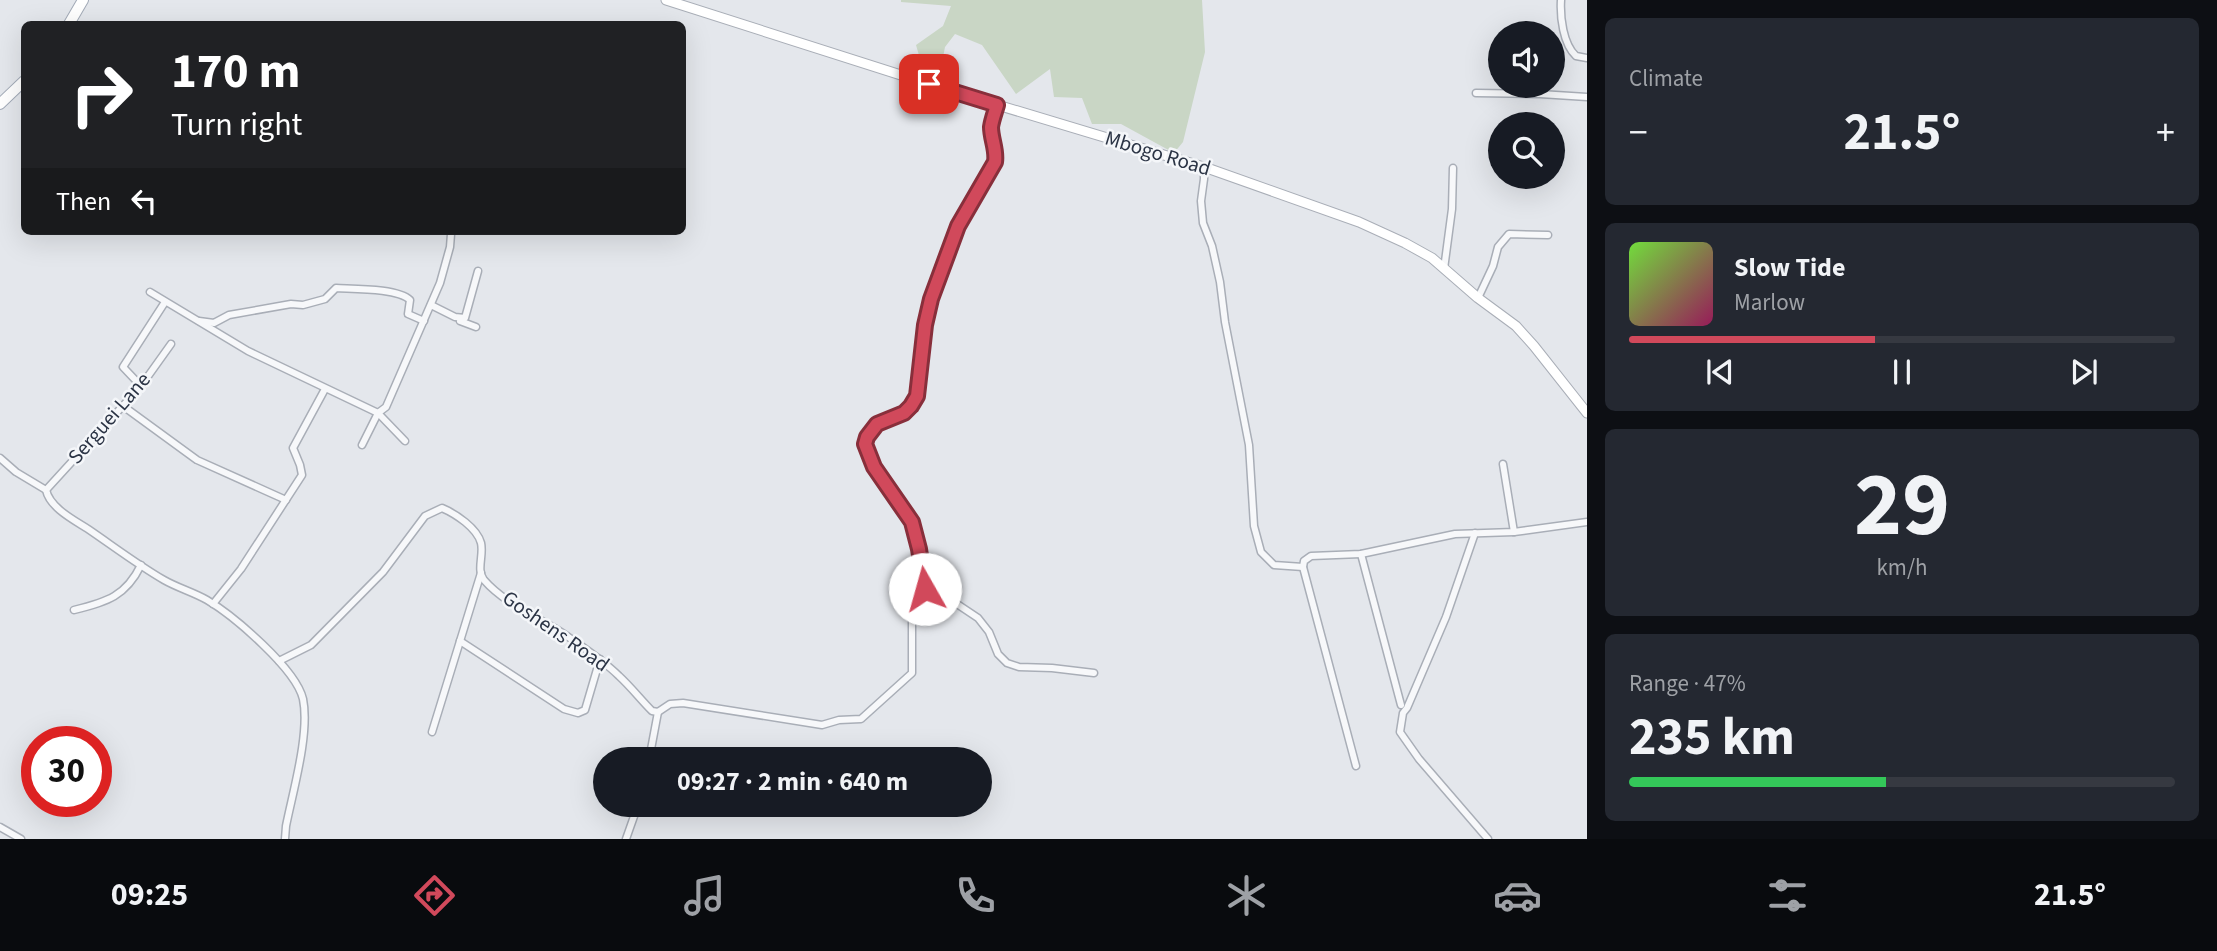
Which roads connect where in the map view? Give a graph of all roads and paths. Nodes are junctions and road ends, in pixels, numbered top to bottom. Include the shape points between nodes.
1 (83, 0) edge
2 (666, 0) edge
3 (1561, 0) edge
4 (71, 21) edge
5 (1587, 58) edge
6 (21, 84) edge
7 (1476, 93) dead end
8 (1587, 97) edge
9 (0, 104) edge
10 (997, 105) junction
11 (1204, 167) junction
12 (1453, 167) dead end
13 (451, 235) edge
14 (1548, 235) dead end
15 (1444, 269) junction
16 (478, 271) dead end
17 (150, 292) dead end
18 (1478, 298) junction
19 (165, 302) junction
20 (431, 305) junction
21 (427, 313) junction
22 (424, 321) junction
23 (197, 322) junction
24 (476, 327) dead end
25 (171, 344) dead end
26 (141, 386) junction
27 (325, 389) junction
28 (123, 406) junction
29 (1587, 412) edge
30 (378, 414) junction
31 (405, 441) dead end
32 (362, 445) dead end
33 (0, 458) edge
34 (1503, 464) dead end
35 (46, 491) junction
36 (286, 500) junction
37 (1587, 522) edge
38 (1514, 532) junction
39 (1475, 533) junction
40 (919, 549) junction
41 (1361, 554) junction
42 (141, 565) junction
43 (1303, 567) junction
44 (481, 573) junction
45 (213, 604) junction
46 (74, 610) dead end
47 (460, 641) junction
48 (600, 659) junction
49 (279, 661) junction
50 (1094, 673) dead end
51 (1401, 705) dead end
52 (658, 712) junction
53 (432, 732) dead end
54 (651, 747) edge
55 (1356, 766) dead end
56 (634, 817) edge
57 (0, 827) edge
58 (21, 839) edge
59 (285, 839) edge
60 (626, 839) edge
61 (1488, 839) edge

1 - 4 main road
2 - 10 main road, Mbogo Road
3 - 5 street via 1569,47 1576,56
6 - 9 main road
7 - 8 street
10 - 11 main road, Mbogo Road
10 - 40 street via 991,125 995,162 958,226 931,299 917,396 904,413 877,424 865,444 874,467 912,522
11 - 15 main road, Mbogo Road via 1359,222 1417,249
11 - 43 street via 1203,223 1220,282 1249,445 1257,539 1261,552 1274,565
12 - 15 street
13 - 20 street
14 - 18 street via 1509,234 1498,247
15 - 18 main road, Mbogo Road
16 - 20 street via 465,318
17 - 19 street
18 - 29 main road, Mbogo Road via 1516,326
19 - 23 street
19 - 26 street via 124,367
20 - 21 street
21 - 22 street
21 - 24 street via 438,309
22 - 23 street via 408,314 410,300 406,296 336,288 325,299 303,305 229,315 214,323
22 - 30 street via 386,407
23 - 27 street
25 - 26 street, Serguei Lane
26 - 28 street, Serguei Lane
27 - 30 street
27 - 36 street via 293,448 302,475
28 - 35 street, Serguei Lane
28 - 36 street via 197,460
30 - 31 street
30 - 32 street
33 - 35 street
34 - 38 street
35 - 42 street via 69,516
36 - 45 street
37 - 38 street
38 - 39 street
39 - 41 street
39 - 61 street via 1446,617 1403,713 1400,732
40 - 50 street via 925,589 978,618 1007,663
40 - 52 street via 912,586 912,673 861,719 822,725 684,703 670,704
41 - 43 street via 1311,556
41 - 51 street
42 - 45 street
42 - 46 street via 132,583 116,595
43 - 55 street
44 - 47 street
44 - 48 street, Goshens Road via 515,605
44 - 49 street via 481,544 474,531 449,511 437,509 425,516 383,572 341,617 311,645
45 - 49 street
47 - 48 street via 564,709 578,713 585,710
47 - 53 street
48 - 52 street, Goshens Road
49 - 59 street via 303,701 303,742
52 - 54 street
56 - 60 street
57 - 58 street

